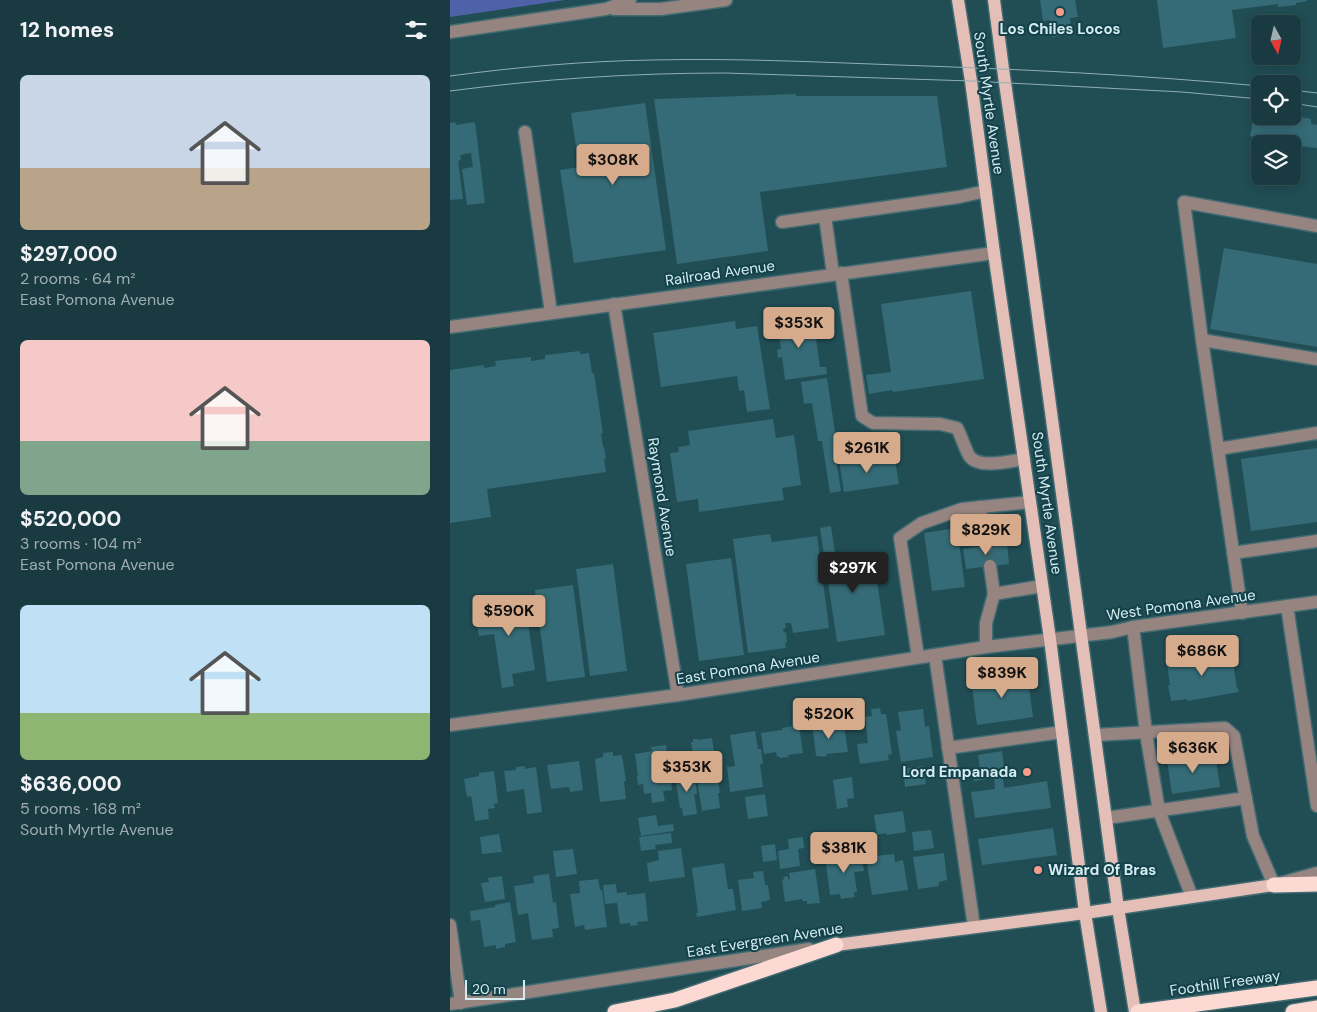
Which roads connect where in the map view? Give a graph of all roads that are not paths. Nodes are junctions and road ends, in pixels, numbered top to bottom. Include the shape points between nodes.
1 (630, 0) edge
2 (726, 0) edge
3 (958, 0) edge
4 (994, 0) edge
5 (606, 5) edge
6 (450, 32) edge
7 (525, 132) dead end
8 (986, 191) junction
9 (825, 216) junction
10 (782, 222) dead end
11 (1317, 226) edge
12 (994, 253) junction
13 (837, 274) junction
14 (614, 304) junction
15 (550, 313) junction
16 (450, 327) edge
17 (1202, 340) junction
18 (1317, 359) edge
19 (1317, 433) edge
20 (1218, 448) junction
21 (1024, 459) junction
22 (1030, 502) junction
23 (980, 507) junction
24 (1317, 541) edge
25 (986, 546) tunnel mouth
26 (1233, 553) junction
27 (990, 566) tunnel mouth
28 (1042, 586) junction
29 (994, 594) junction
30 (1317, 602) edge
31 (1286, 606) junction
32 (1242, 612) junction
33 (1133, 626) junction
34 (1081, 635) junction
35 (1050, 639) junction
36 (986, 647) junction
37 (935, 655) junction
38 (918, 657) junction
39 (678, 695) junction
40 (450, 725) edge
41 (1062, 732) junction
42 (1146, 732) junction
43 (1095, 735) junction
44 (948, 748) junction
45 (1246, 798) junction
46 (1317, 806) edge
47 (1159, 811) junction
48 (1106, 818) junction
49 (1317, 873) edge
50 (1317, 884) edge
51 (1274, 885) junction
52 (1192, 897) junction
53 (1118, 908) junction
54 (1085, 913) junction
55 (450, 925) edge
56 (974, 927) junction
57 (836, 945) junction
58 (1317, 988) edge
59 (456, 1004) edge
60 (1317, 1008) edge
61 (615, 1012) edge
62 (1101, 1012) edge
63 (1136, 1012) edge
64 (1293, 1012) edge

1 - 5 street
2 - 5 street via 661,9
3 - 8 main road, South Myrtle Avenue
4 - 34 main road, South Myrtle Avenue
5 - 6 street
7 - 15 street
8 - 9 street
8 - 12 main road, South Myrtle Avenue
9 - 10 street
9 - 13 street
11 - 17 street via 1184,202
12 - 13 street, Railroad Avenue
12 - 21 main road, South Myrtle Avenue
13 - 14 street, Railroad Avenue
13 - 21 street via 862,416 873,423 940,424 958,428 970,457 978,463
14 - 15 street, Railroad Avenue
14 - 39 street, Raymond Avenue
15 - 16 street, Railroad Avenue
17 - 18 street
17 - 20 street
19 - 20 street
20 - 26 street
21 - 22 main road, South Myrtle Avenue
22 - 23 street
22 - 28 main road, South Myrtle Avenue
23 - 25 street
23 - 38 street via 962,509 922,523 900,538
24 - 26 street
26 - 32 street
27 - 29 street
28 - 29 street
28 - 35 main road, South Myrtle Avenue
29 - 36 street via 986,623
30 - 31 street, West Pomona Avenue
31 - 32 street, West Pomona Avenue
31 - 46 street
32 - 33 street, West Pomona Avenue
33 - 34 street, West Pomona Avenue
33 - 42 street
34 - 35 street, West Pomona Avenue
34 - 43 main road, South Myrtle Avenue
35 - 36 street, East Pomona Avenue
35 - 41 main road, South Myrtle Avenue
36 - 37 street, East Pomona Avenue
37 - 38 street, East Pomona Avenue
37 - 44 street
38 - 39 street, East Pomona Avenue
39 - 40 street, East Pomona Avenue
41 - 44 street
41 - 54 main road, South Myrtle Avenue
42 - 43 street
42 - 45 street via 1225,728 1234,736
42 - 47 street
43 - 48 main road, South Myrtle Avenue
44 - 56 street
45 - 47 street
45 - 51 street via 1253,836
47 - 48 street
47 - 52 street
48 - 53 main road, South Myrtle Avenue
49 - 51 street
50 - 51 highway
51 - 52 main road, East Evergreen Avenue
52 - 53 main road, East Evergreen Avenue
53 - 54 main road, East Evergreen Avenue
53 - 63 main road, South Myrtle Avenue
54 - 56 main road, East Evergreen Avenue
54 - 62 main road, South Myrtle Avenue
55 - 59 street
56 - 57 main road, East Evergreen Avenue
57 - 59 street, East Evergreen Avenue
57 - 61 highway via 675,1000
58 - 63 highway, Foothill Freeway
60 - 64 highway

